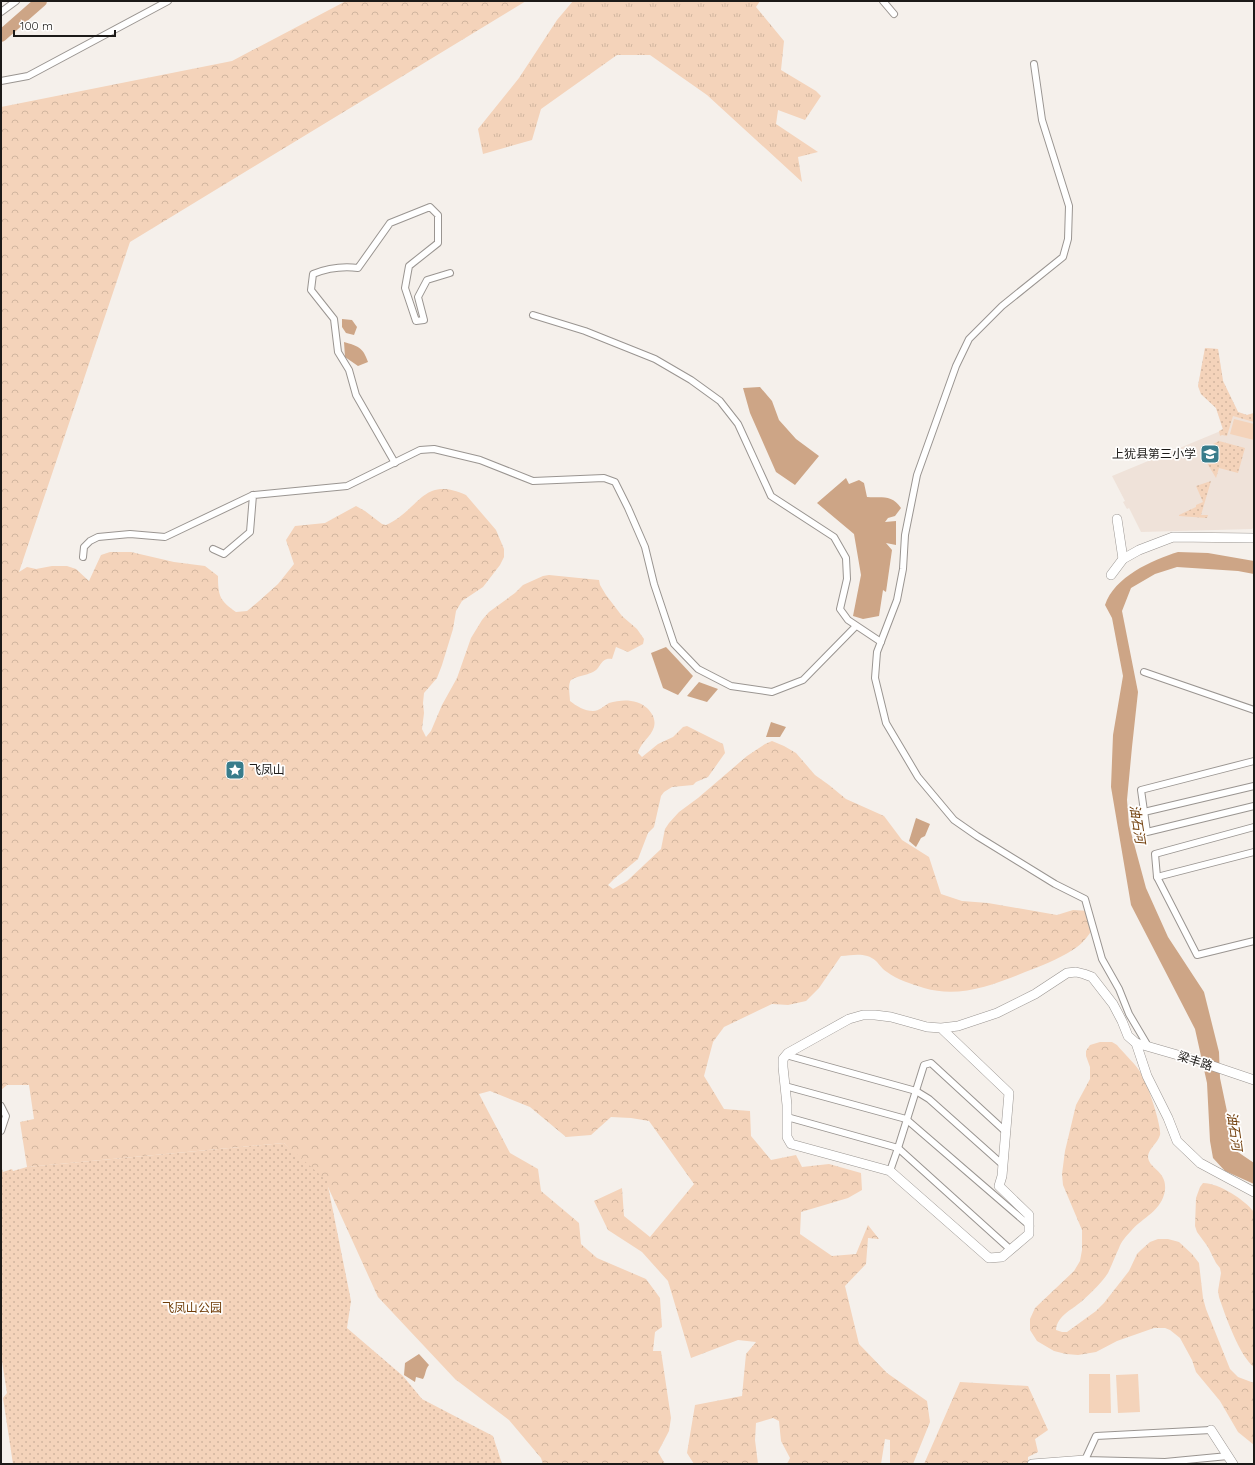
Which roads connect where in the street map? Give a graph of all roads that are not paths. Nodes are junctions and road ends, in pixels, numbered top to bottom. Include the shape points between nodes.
1 (16, 1) edge
2 (168, 1) edge
3 (883, 1) edge
4 (1, 12) edge
5 (894, 14) dead end
6 (1034, 64) dead end
7 (1, 81) edge
8 (450, 273) dead end
9 (533, 315) dead end
10 (395, 463) junction
11 (254, 495) junction
12 (1117, 519) dead end
13 (1254, 538) edge
14 (213, 549) dead end
15 (83, 557) dead end
16 (1123, 559) junction
17 (1111, 575) dead end
18 (856, 626) junction
19 (881, 642) junction
20 (1144, 672) dead end
21 (1254, 710) edge
22 (1254, 761) edge
23 (1254, 786) edge
24 (1254, 806) edge
25 (1144, 812) junction
26 (1254, 827) edge
27 (1254, 852) edge
28 (1157, 876) junction
29 (1254, 941) edge
30 (941, 1028) junction
31 (1136, 1043) junction
32 (1148, 1046) junction
33 (786, 1055) junction
34 (1251, 1079) edge
35 (785, 1086) junction
36 (916, 1090) junction
37 (1, 1106) edge
38 (787, 1117) junction
39 (906, 1119) junction
40 (1, 1131) edge
41 (1006, 1132) junction
42 (898, 1148) junction
43 (1003, 1165) junction
44 (890, 1171) junction
45 (1254, 1192) edge
46 (1030, 1226) junction
47 (1011, 1250) junction
48 (1211, 1430) joint
49 (1085, 1460) junction
50 (1231, 1460) edge
51 (1032, 1464) edge

1 - 4 street
2 - 7 street via 28,76
3 - 5 street
6 - 19 street via 1042,120 1069,206 1068,239 1063,257 991,317 970,339 956,366 917,475 905,535 898,600
8 - 10 street via 427,280 418,297 424,320 416,321 405,288 409,266 438,243 438,215 430,207 390,223 358,268 347,266 313,274 311,290 334,319 338,352 349,370 356,395
9 - 18 street via 585,331 655,359 691,380 720,402 738,424 771,496 834,537 846,558 847,579 840,609
10 - 11 street via 347,486
10 - 18 street via 420,450 434,449 480,460 533,481 604,478 615,482 645,547 674,644 698,669 731,686 772,692 803,680
11 - 14 street via 250,532 224,554
11 - 15 street via 165,537 130,534 98,537 84,547
12 - 16 street
13 - 16 street via 1173,537
16 - 17 street
18 - 19 street
19 - 32 street via 877,652 875,678 886,724 918,777 954,820 1055,884 1085,899 1102,959
20 - 21 street
22 - 25 street via 1141,790
23 - 25 street
24 - 25 street via 1147,832
26 - 28 street via 1155,854
27 - 28 street
28 - 29 street via 1197,955
30 - 31 street via 958,1026 997,1013 1035,994 1067,973 1076,972 1092,977 1113,1004 1128,1036
30 - 33 street via 927,1027 891,1017 863,1015 849,1019
30 - 41 street via 1009,1093
31 - 32 street, 梁丰路
31 - 45 street via 1147,1076 1177,1141 1200,1162
32 - 34 street, 梁丰路
33 - 35 street via 783,1059
33 - 36 street
35 - 38 street
35 - 39 street
36 - 39 street
36 - 41 street via 924,1065 930,1063
36 - 43 street
37 - 40 street via 6,1116
38 - 42 street
38 - 44 street via 787,1137 791,1144
39 - 42 street
39 - 46 street
41 - 43 street
42 - 44 street
42 - 47 street
43 - 46 street via 999,1186 1029,1215
44 - 47 street via 989,1258 1002,1257
46 - 47 street via 1029,1234
48 - 49 street via 1096,1436
48 - 50 street
49 - 50 street
49 - 51 street

